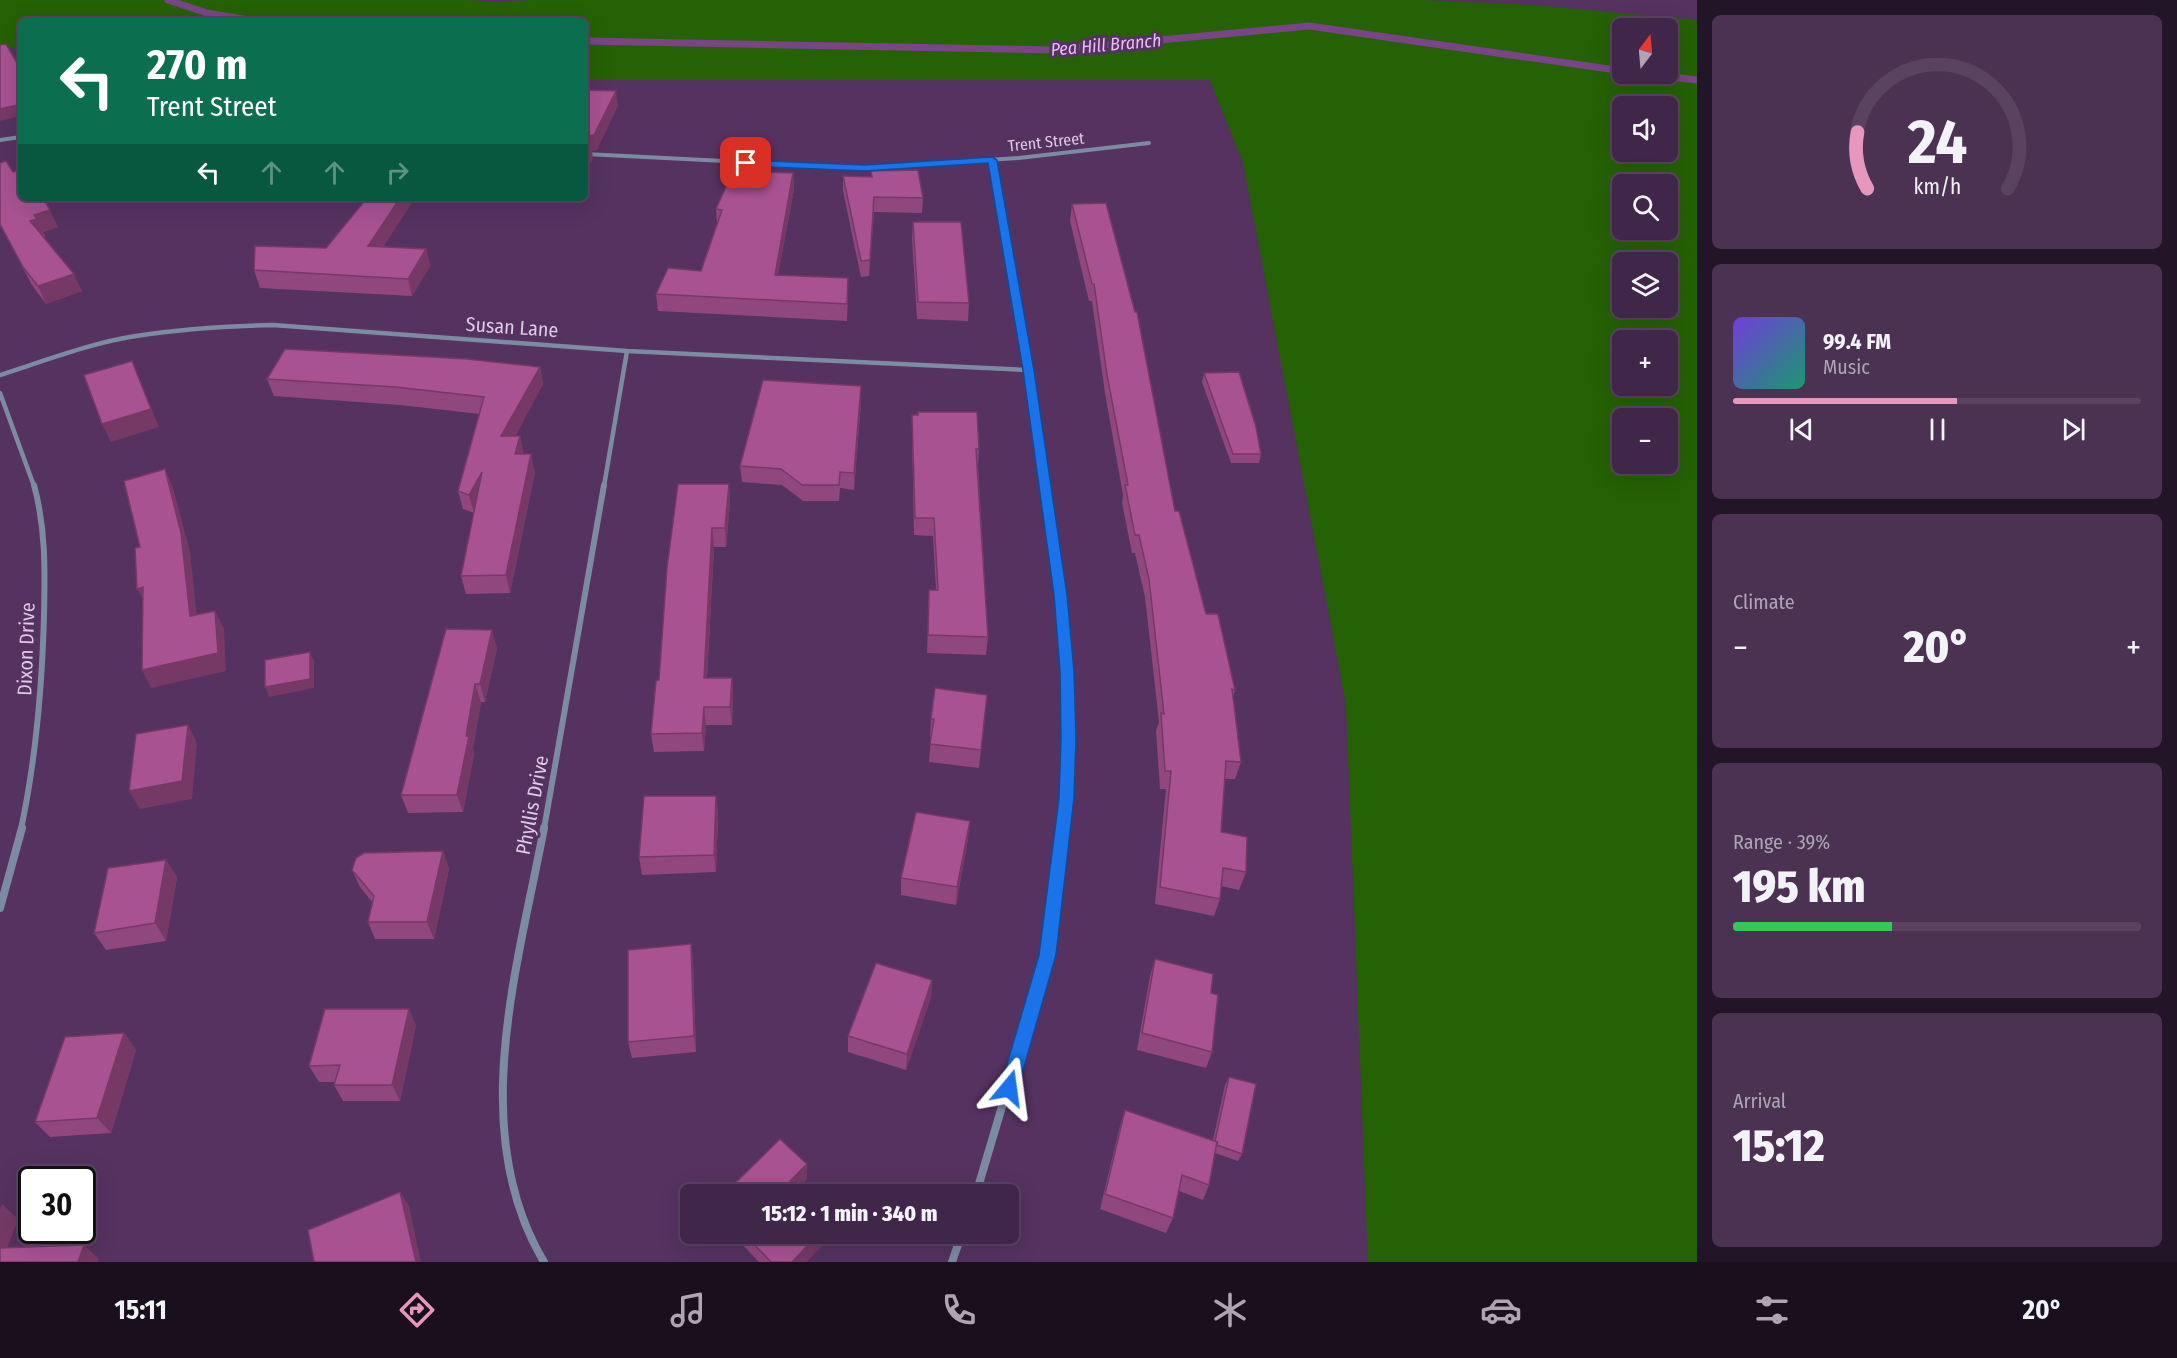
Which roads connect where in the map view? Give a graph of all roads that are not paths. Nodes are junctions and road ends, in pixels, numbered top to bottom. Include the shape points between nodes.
1 (18, 137) edge
2 (0, 140) edge
3 (1149, 143) dead end
4 (588, 154) edge
5 (992, 160) junction
6 (627, 351) junction
7 (1028, 370) junction
8 (0, 375) edge
9 (0, 393) edge
10 (0, 908) edge
11 (979, 1184) edge
12 (958, 1244) edge
13 (544, 1262) edge
14 (952, 1262) edge

1 - 2 street
3 - 5 street, Trent Street
4 - 5 street, Trent Street via 865,168
5 - 7 street
6 - 7 street, Susan Lane
6 - 8 street, Susan Lane via 412,334 228,326 135,336
6 - 13 street, Phyllis Drive via 501,1079 503,1130 515,1193
7 - 11 street via 1062,606 1068,705 1067,798 1047,955
9 - 10 street, Dixon Drive via 41,511 45,560 42,699 30,789 13,870
12 - 14 street

